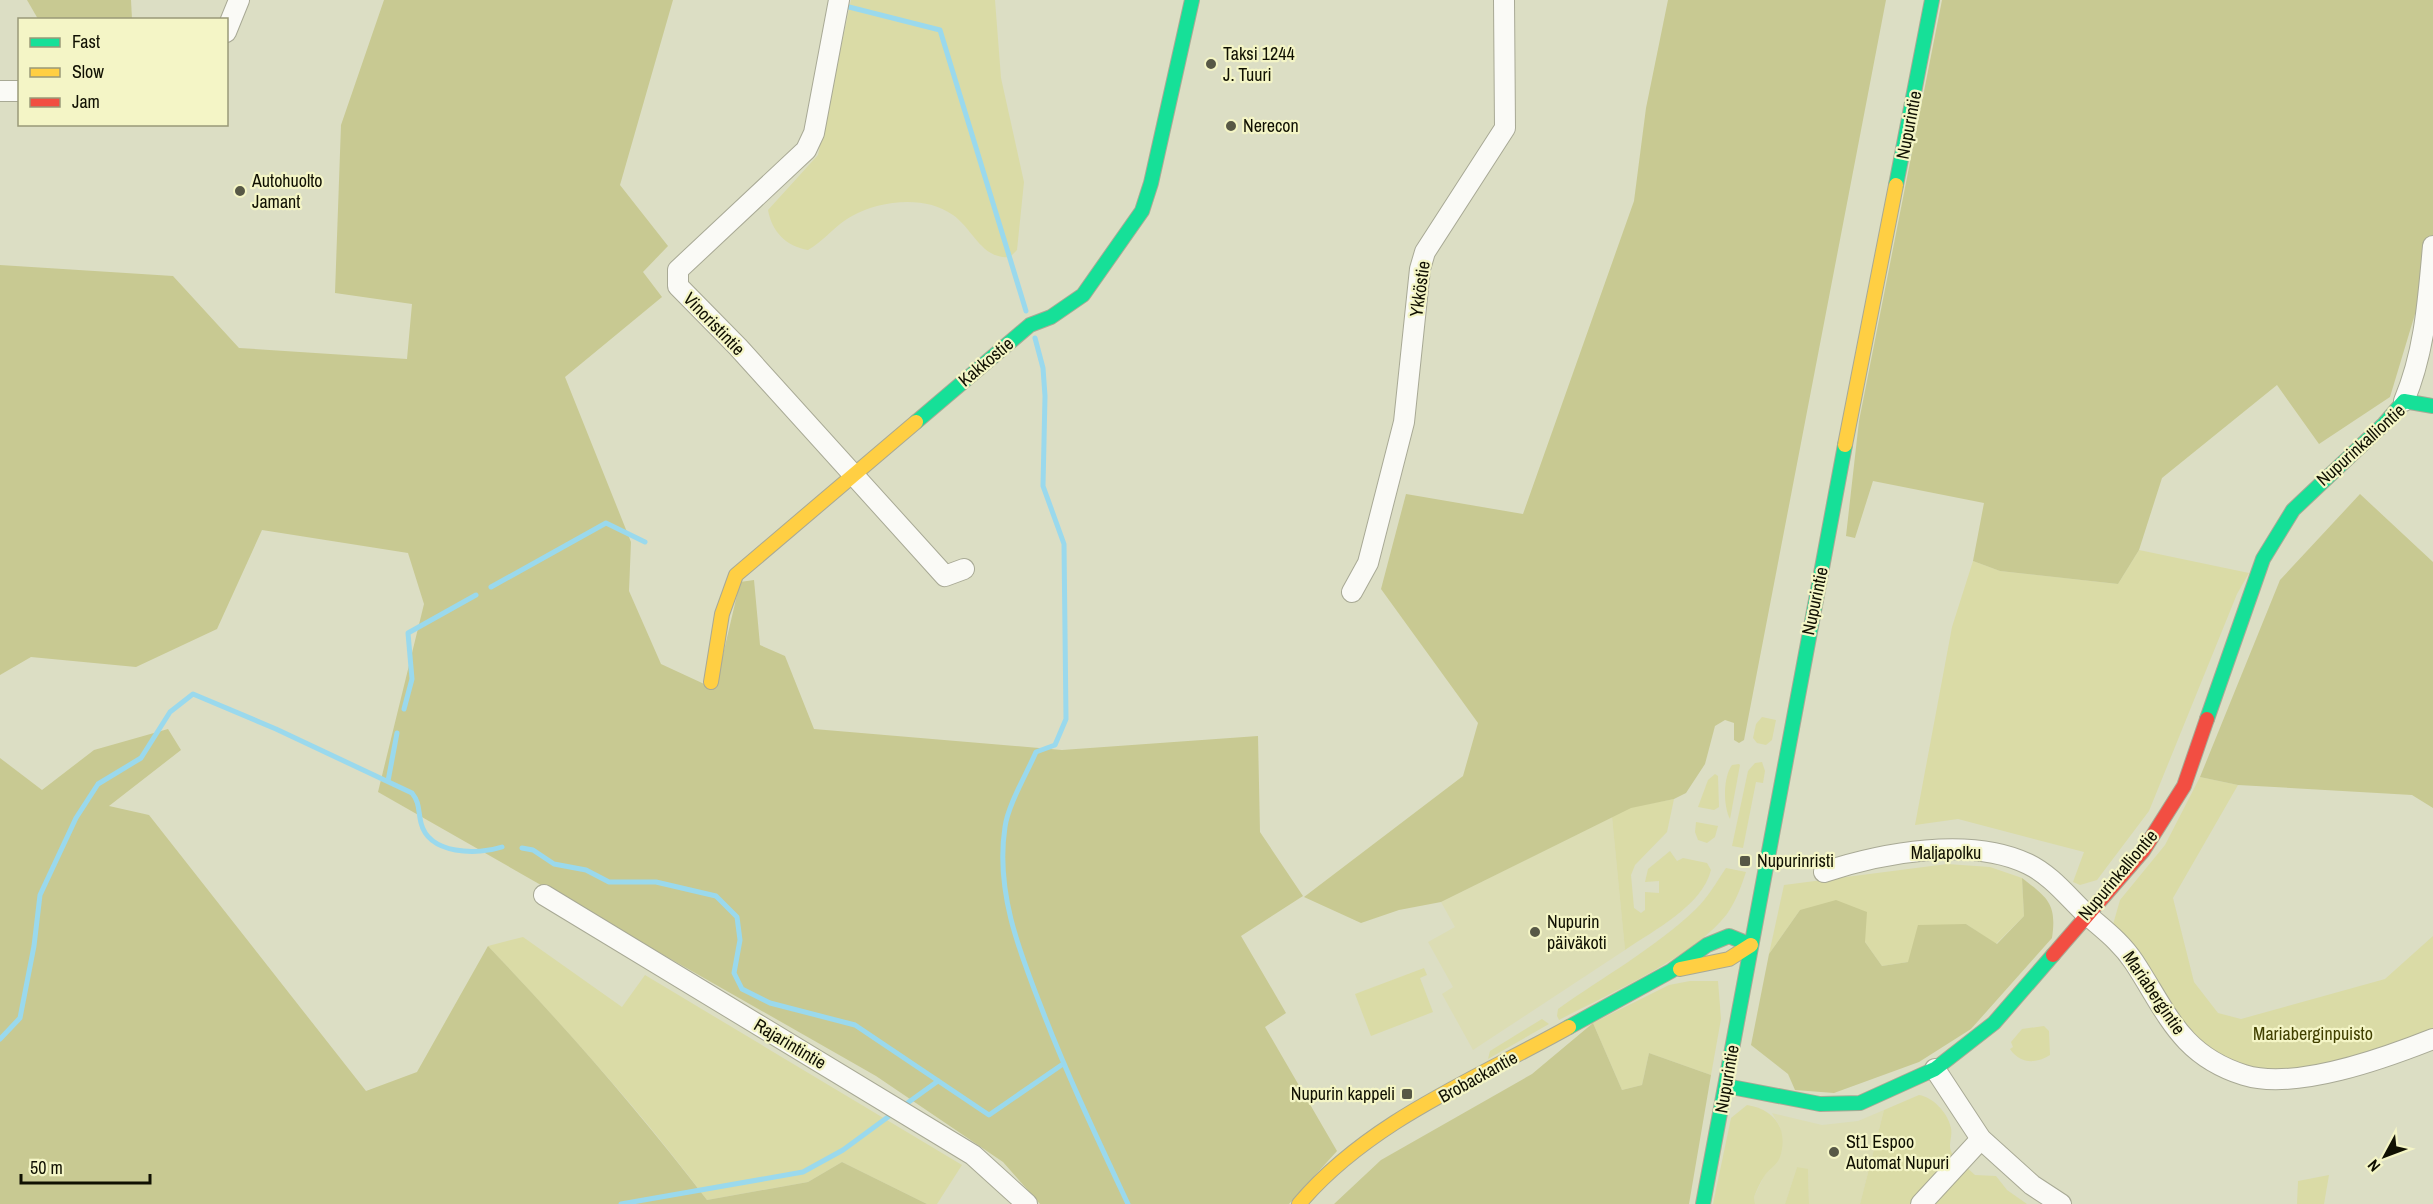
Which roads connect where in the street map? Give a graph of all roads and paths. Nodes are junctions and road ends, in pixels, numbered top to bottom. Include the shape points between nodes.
1 (239, 0) edge
2 (840, 0) edge
3 (1192, 0) edge
4 (1504, 0) edge
5 (1932, 0) edge
6 (228, 27) edge
7 (0, 91) edge
8 (18, 91) edge
9 (2433, 246) edge
10 (2404, 401) junction
11 (2433, 406) edge
12 (852, 476) junction
13 (964, 569) dead end
14 (1352, 592) dead end
15 (711, 682) dead end
16 (1824, 872) dead end
17 (544, 895) dead end
18 (2086, 914) junction
19 (1751, 945) junction
20 (1671, 971) junction
21 (2433, 1039) edge
22 (1935, 1069) junction
23 (1726, 1086) junction
24 (1981, 1139) junction
25 (1027, 1204) edge
26 (1299, 1204) edge
27 (1703, 1204) edge
28 (1921, 1204) edge
29 (2061, 1204) edge

1 - 6 street
2 - 12 street, Vinoristintie via 814,133 806,150 678,270 678,286 738,347
3 - 12 street, Kakkostie via 1142,211 1083,295 1051,317 1030,325
4 - 14 street, Ykköstie via 1505,128 1425,252 1404,422 1368,563
5 - 19 street, Nupurintie
7 - 8 street
9 - 10 street via 2424,341
10 - 11 street, Nupurinkalliontie
10 - 18 street, Nupurinkalliontie via 2304,498 2277,535 2260,569 2184,786 2143,851
12 - 13 street, Vinoristintie via 945,576
12 - 15 street, Kakkostie via 736,575 716,638
16 - 18 street, Maljapolku via 1905,852 1966,850 1996,854 2028,864 2048,877
17 - 25 street, Rajarintintie via 973,1155
18 - 21 street, Mariabergintie via 2119,942 2133,960 2176,1031 2217,1065 2246,1076 2290,1078 2338,1071
18 - 22 street, Nupurinkalliontie via 1994,1023
19 - 20 street, Brobackantie via 1729,959
19 - 20 street, Brobackantie via 1729,936 1707,945
19 - 23 street, Nupurintie
20 - 26 street, Brobackantie via 1371,1138 1337,1164
22 - 23 street, Nupurinkalliontie via 1860,1103 1841,1105 1777,1098
22 - 24 street
23 - 27 street, Nupurintie
24 - 28 street
24 - 29 street via 2032,1185

